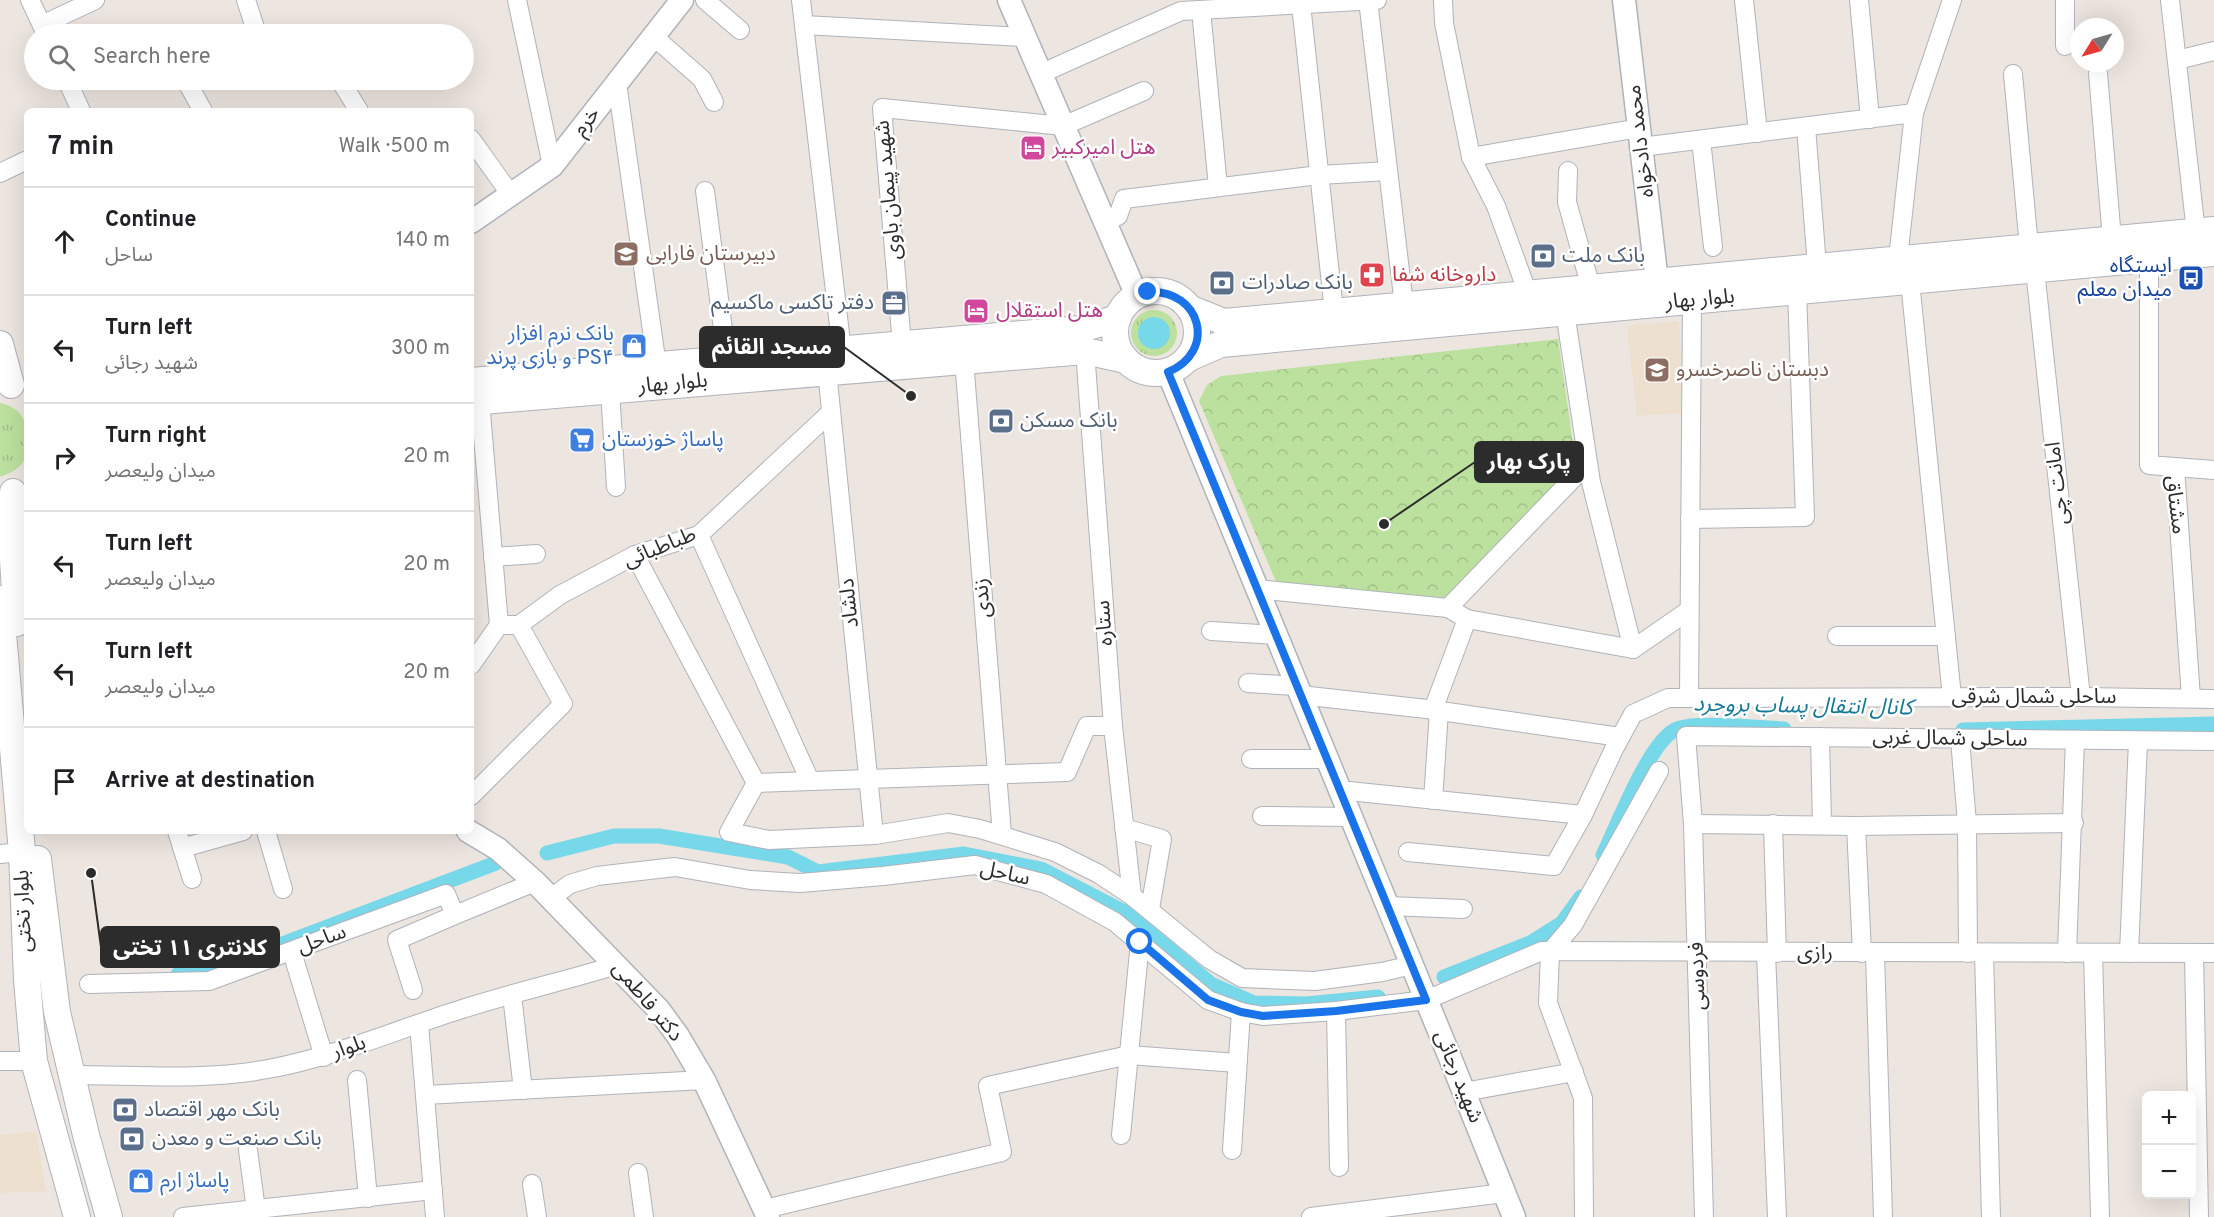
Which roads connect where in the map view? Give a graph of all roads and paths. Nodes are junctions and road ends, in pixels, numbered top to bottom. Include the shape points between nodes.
1 (30, 0) edge
2 (95, 0) edge
3 (246, 0) edge
4 (517, 0) edge
5 (705, 0) edge
6 (801, 0) edge
7 (1008, 0) edge
8 (1368, 0) edge
9 (1377, 0) edge
10 (1443, 0) edge
11 (1624, 0) edge
12 (1744, 0) edge
13 (1859, 0) edge
14 (1952, 0) edge
15 (2065, 0) edge
16 (2170, 0) edge
17 (676, 2) edge
18 (1301, 4) junction
19 (1201, 10) junction
20 (41, 24) edge
21 (54, 24) edge
22 (254, 24) edge
23 (804, 25) junction
24 (740, 30) dead end
25 (653, 36) junction
26 (1024, 36) junction
27 (2065, 46) dead end
28 (2214, 51) edge
29 (2176, 60) junction
30 (2098, 73) dead end
31 (1041, 74) junction
32 (2013, 74) dead end
33 (617, 83) junction
34 (72, 90) edge
35 (191, 90) edge
36 (346, 90) edge
37 (1144, 91) dead end
38 (714, 102) dead end
39 (80, 108) edge
40 (201, 108) edge
41 (357, 108) edge
42 (1914, 114) junction
43 (1870, 119) junction
44 (1063, 126) junction
45 (1806, 127) junction
46 (1758, 133) junction
47 (1640, 137) junction
48 (1701, 140) junction
49 (474, 143) edge
50 (1471, 156) junction
51 (24, 161) edge
52 (552, 166) junction
53 (1388, 171) junction
54 (1568, 171) dead end
55 (0, 172) edge
56 (1319, 175) junction
57 (1218, 187) junction
58 (705, 191) dead end
59 (511, 195) junction
60 (474, 220) edge
61 (1106, 221) junction
62 (2205, 231) edge
63 (2112, 239) junction
64 (1713, 247) dead end
65 (2214, 253) edge
66 (2032, 258) junction
67 (2149, 259) junction
68 (1817, 266) junction
69 (1904, 270) junction
70 (1657, 282) junction
71 (1591, 288) junction
72 (1797, 291) junction
73 (1528, 294) junction
74 (1137, 296) junction
75 (1692, 301) junction
76 (1404, 305) junction
77 (1190, 308) junction
78 (1479, 309) junction
79 (1334, 312) junction
80 (1564, 312) junction
81 (1118, 318) junction
82 (0, 344) edge
83 (902, 345) junction
84 (842, 351) junction
85 (1085, 351) junction
86 (1189, 358) junction
87 (727, 360) junction
88 (964, 360) junction
89 (1126, 360) junction
90 (657, 366) junction
91 (826, 371) junction
92 (1168, 372) junction
93 (13, 387) edge
94 (610, 390) junction
95 (474, 395) edge
96 (830, 413) junction
97 (1588, 463) junction
98 (2175, 467) junction
99 (2214, 470) edge
100 (616, 487) dead end
101 (13, 491) edge
102 (1690, 519) junction
103 (699, 535) junction
104 (536, 554) dead end
105 (635, 555) junction
106 (493, 557) junction
107 (1256, 589) junction
108 (0, 599) edge
109 (1448, 608) junction
110 (1688, 611) junction
111 (1467, 619) junction
112 (499, 625) junction
113 (519, 626) junction
114 (1210, 631) dead end
115 (1276, 635) junction
116 (2, 636) edge
117 (1837, 636) dead end
118 (1946, 636) junction
119 (1633, 649) junction
120 (474, 661) edge
121 (1248, 683) dead end
122 (1298, 690) junction
123 (1953, 697) junction
124 (2081, 697) junction
125 (1689, 698) junction
126 (2191, 698) junction
127 (2214, 699) edge
128 (4, 707) edge
129 (24, 708) edge
130 (1436, 711) junction
131 (1113, 726) junction
132 (1686, 736) joint
133 (1620, 737) junction
134 (1820, 737) junction
135 (1960, 739) junction
136 (2075, 740) junction
137 (2138, 741) junction
138 (2214, 741) edge
139 (1251, 759) dead end
140 (1326, 759) junction
141 (1659, 771) dead end
142 (998, 774) junction
143 (868, 779) junction
144 (810, 781) junction
145 (756, 783) junction
146 (1340, 790) junction
147 (474, 793) edge
148 (1433, 800) junction
149 (1583, 815) junction
150 (1262, 816) dead end
151 (1350, 817) junction
152 (1693, 824) junction
153 (1773, 824) junction
154 (1967, 824) junction
155 (2074, 824) junction
156 (1822, 825) junction
157 (1856, 825) junction
158 (1124, 828) junction
159 (222, 834) edge
160 (267, 834) edge
161 (473, 834) edge
162 (874, 835) junction
163 (1002, 835) junction
164 (180, 840) edge
165 (19, 846) edge
166 (1408, 852) dead end
167 (192, 879) dead end
168 (535, 882) junction
169 (283, 889) dead end
170 (1132, 896) junction
171 (551, 898) junction
172 (1388, 906) junction
173 (1150, 909) junction
174 (1463, 909) dead end
175 (455, 915) junction
176 (1140, 942) junction
177 (1550, 952) junction
178 (1698, 953) junction
179 (1771, 953) junction
180 (1868, 953) junction
181 (1976, 953) junction
182 (2067, 953) junction
183 (2093, 953) junction
184 (2129, 953) junction
185 (2194, 953) junction
186 (2214, 953) edge
187 (295, 963) dead end
188 (617, 965) junction
189 (1412, 965) junction
190 (89, 984) dead end
191 (413, 990) dead end
192 (512, 995) junction
193 (1426, 1000) junction
194 (1336, 1011) junction
195 (1241, 1012) junction
196 (419, 1024) junction
197 (1129, 1055) junction
198 (324, 1057) junction
199 (34, 1060) junction
200 (0, 1061) edge
201 (1237, 1063) junction
202 (1574, 1072) junction
203 (72, 1075) junction
204 (357, 1080) dead end
205 (704, 1080) junction
206 (523, 1090) junction
207 (1464, 1092) junction
208 (425, 1095) junction
209 (1121, 1135) dead end
210 (248, 1150) dead end
211 (1232, 1150) dead end
212 (1339, 1167) dead end
213 (638, 1173) dead end
214 (532, 1184) dead end
215 (433, 1190) junction
216 (1504, 1193) junction
217 (368, 1198) junction
218 (256, 1210) junction
219 (330, 1210) edge
220 (766, 1213) edge
221 (78, 1217) edge
222 (109, 1217) edge
223 (183, 1217) edge
224 (435, 1217) edge
225 (537, 1217) edge
226 (644, 1217) edge
227 (1311, 1217) edge
228 (1514, 1217) edge
229 (1584, 1217) edge
230 (1704, 1217) edge
231 (1777, 1217) edge
232 (1883, 1217) edge
233 (1991, 1217) edge
234 (2100, 1217) edge
235 (2199, 1217) edge

1 - 20 street
2 - 21 street
3 - 22 street
4 - 52 street
5 - 24 street
6 - 23 street
7 - 26 street
8 - 9 street
8 - 18 street
8 - 53 street
10 - 50 street via 1444,23
11 - 47 street, محمد دادخواه
12 - 46 street
13 - 43 street
14 - 42 street
15 - 27 street
16 - 29 street
17 - 25 street, خرم
18 - 19 street
18 - 56 street
19 - 31 street via 1181,11
19 - 57 street
23 - 26 street
23 - 84 street
25 - 33 street, خرم
25 - 38 street via 702,79
26 - 31 street
28 - 29 street
29 - 62 street
30 - 63 street
31 - 44 street
32 - 66 street, امانت چی
33 - 52 street, خرم
33 - 90 street
34 - 39 street
35 - 40 street
36 - 41 street
37 - 44 street
42 - 43 street
42 - 69 street
43 - 45 street
44 - 61 street
44 - 83 street, شهید پیمان باوی via 882,108
45 - 46 street
45 - 68 street
46 - 48 street
47 - 48 street
47 - 50 street
47 - 70 street, محمد دادخواه
48 - 64 street
49 - 59 street
50 - 73 street via 1496,206
51 - 55 street
52 - 59 street, خرم
53 - 56 street
53 - 76 street
54 - 71 street via 1567,202
56 - 57 street
56 - 79 street
57 - 61 street via 1124,199 1118,216
58 - 87 street
59 - 60 street, خرم
61 - 74 street
62 - 63 main road, بلوار بهار
63 - 66 main road, بلوار بهار
65 - 67 main road, بلوار بهار
66 - 67 main road, بلوار بهار
66 - 69 main road, بلوار بهار
66 - 124 street, امانت چی
67 - 98 street, مشتاق via 2149,465
68 - 69 main road, بلوار بهار
68 - 70 main road, بلوار بهار
69 - 72 main road, بلوار بهار
69 - 118 street
70 - 71 main road, بلوار بهار
71 - 73 main road, بلوار بهار
72 - 75 main road, بلوار بهار
72 - 102 street via 1804,517
73 - 78 main road, بلوار بهار
74 - 77 main road via 1160,291
74 - 81 main road
75 - 80 main road, بلوار بهار
75 - 102 street
76 - 78 main road, بلوار بهار
76 - 79 main road, بلوار بهار
77 - 79 main road, بلوار بهار via 1224,322
77 - 86 main road via 1198,333
78 - 80 main road, بلوار بهار
78 - 86 main road, بلوار بهار via 1221,344
80 - 97 street
81 - 83 main road, بلوار بهار via 1081,329
81 - 89 main road via 1116,340
82 - 93 main road
83 - 84 main road, بلوار بهار
84 - 87 main road, بلوار بهار
85 - 88 main road, بلوار بهار
85 - 89 main road, بلوار بهار
85 - 131 street, ستاره
86 - 92 main road
87 - 90 main road, بلوار بهار
88 - 91 main road, بلوار بهار
88 - 142 street, زندی
89 - 92 main road via 1145,372
90 - 95 main road, بلوار بهار
91 - 94 main road, بلوار بهار
91 - 96 street, دلشاد
92 - 107 street, شهید رجائی
94 - 95 main road, بلوار بهار
94 - 100 street
95 - 106 street
96 - 103 street, طباطبائی
96 - 143 street, دلشاد
97 - 109 street
97 - 119 street
98 - 99 street
98 - 126 street, مشتاق
101 - 129 main road via 12,543
102 - 110 street
103 - 105 street, طباطبائی
103 - 144 street
104 - 106 street
105 - 113 street, طباطبائی via 560,596
105 - 145 street
106 - 112 street
107 - 109 street
107 - 115 street, شهید رجائی
108 - 116 main road, بلوار تختی
109 - 111 street
110 - 119 street
110 - 125 street
111 - 119 street
111 - 130 street
112 - 113 street
112 - 120 street
113 - 147 street via 563,704
114 - 115 street
115 - 122 street, شهید رجائی
116 - 128 main road, بلوار تختی
117 - 118 street
118 - 123 street
121 - 122 street
122 - 130 street
122 - 140 street, شهید رجائی
123 - 124 street, ساحلی شمال شرقی
123 - 125 street, ساحلی شمال شرقی
124 - 126 street, ساحلی شمال شرقی
125 - 133 street, ساحلی شمال شرقی via 1668,698 1633,714
126 - 127 street, ساحلی شمال شرقی
128 - 165 main road, بلوار تختی
130 - 133 street
130 - 148 street
131 - 142 street via 1087,726 1066,772
131 - 158 street, ستاره
132 - 134 street, ساحلی شمال غربی
132 - 152 street, فردوسی
133 - 149 street, ساحلی شمال شرقی
134 - 135 street, ساحلی شمال غربی
134 - 156 street
135 - 136 street, ساحلی شمال غربی
135 - 154 street
136 - 137 street, ساحلی شمال غربی
136 - 155 street
137 - 138 street, ساحلی شمال غربی
137 - 184 street
139 - 140 street
140 - 146 street, شهید رجائی
141 - 177 street via 1573,925
142 - 143 street
142 - 163 street, زندی
143 - 144 street
143 - 162 street, دلشاد
144 - 145 street
145 - 162 street, ساحل via 729,832 769,840
146 - 148 street
146 - 151 street, شهید رجائی
148 - 149 street
149 - 166 street, ساحلی شمال شرقی via 1554,866
150 - 151 street
151 - 172 street, شهید رجائی
152 - 153 street
152 - 178 street, فردوسی
153 - 156 street
153 - 179 street
154 - 155 street
154 - 157 street
154 - 181 street
155 - 182 street
156 - 157 street
157 - 180 street
158 - 170 street, ستاره
158 - 173 street via 1162,839
159 - 164 street
160 - 169 street
161 - 168 street, دکتر فاطمی via 498,849
162 - 163 street, ساحل via 948,823
163 - 170 street, ساحل via 1055,852 1100,874
164 - 167 street
165 - 199 main road, بلوار تختی
165 - 203 main road, بلوار تختی
168 - 171 street, دکتر فاطمی
168 - 175 street
170 - 173 street, ساحل
171 - 176 street, ساحل via 570,884 597,876 675,867 750,880 800,883 975,865 1046,884 1115,922
171 - 188 street, دکتر فاطمی
172 - 174 street
172 - 189 street, شهید رجائی
173 - 189 street, ساحل via 1209,958 1242,978 1315,981
175 - 190 street, ساحل via 446,894 209,981
175 - 191 street via 397,940
176 - 195 street, ساحل via 1208,1000
176 - 197 street
177 - 178 street, رازی
177 - 193 street, رازی via 1542,951
177 - 202 street via 1548,1003
178 - 179 street, رازی
178 - 230 street, فردوسی
179 - 180 street, رازی
179 - 231 street
180 - 181 street, رازی
180 - 232 street
181 - 182 street, رازی
181 - 233 street
182 - 183 street, رازی
183 - 184 street, رازی
183 - 234 street
184 - 185 street, رازی
185 - 186 street, رازی
185 - 235 street
187 - 198 street
188 - 192 street, بلوار
188 - 205 street, دکتر فاطمی via 659,1010
189 - 193 street, شهید رجائی
192 - 196 street, بلوار
192 - 206 street
193 - 194 street, ساحل
193 - 207 street, شهید رجائی
194 - 195 street, ساحل via 1263,1016
194 - 212 street
195 - 201 street
196 - 198 street, بلوار
196 - 208 street
197 - 201 street
197 - 209 street
197 - 220 street via 988,1086 1002,1152
198 - 203 street, بلوار via 220,1075
199 - 200 street
199 - 221 main road, بلوار تختی
201 - 211 street
202 - 207 street
202 - 229 street via 1583,1098
203 - 222 main road, بلوار تختی
204 - 217 street
205 - 206 street
205 - 220 street, دکتر فاطمی
206 - 208 street
207 - 216 street, شهید رجائی
208 - 215 street
210 - 218 street
213 - 226 street
214 - 225 street
215 - 217 street
215 - 224 street
216 - 227 street
216 - 228 street, شهید رجائی
217 - 219 street
218 - 219 street
218 - 223 street

